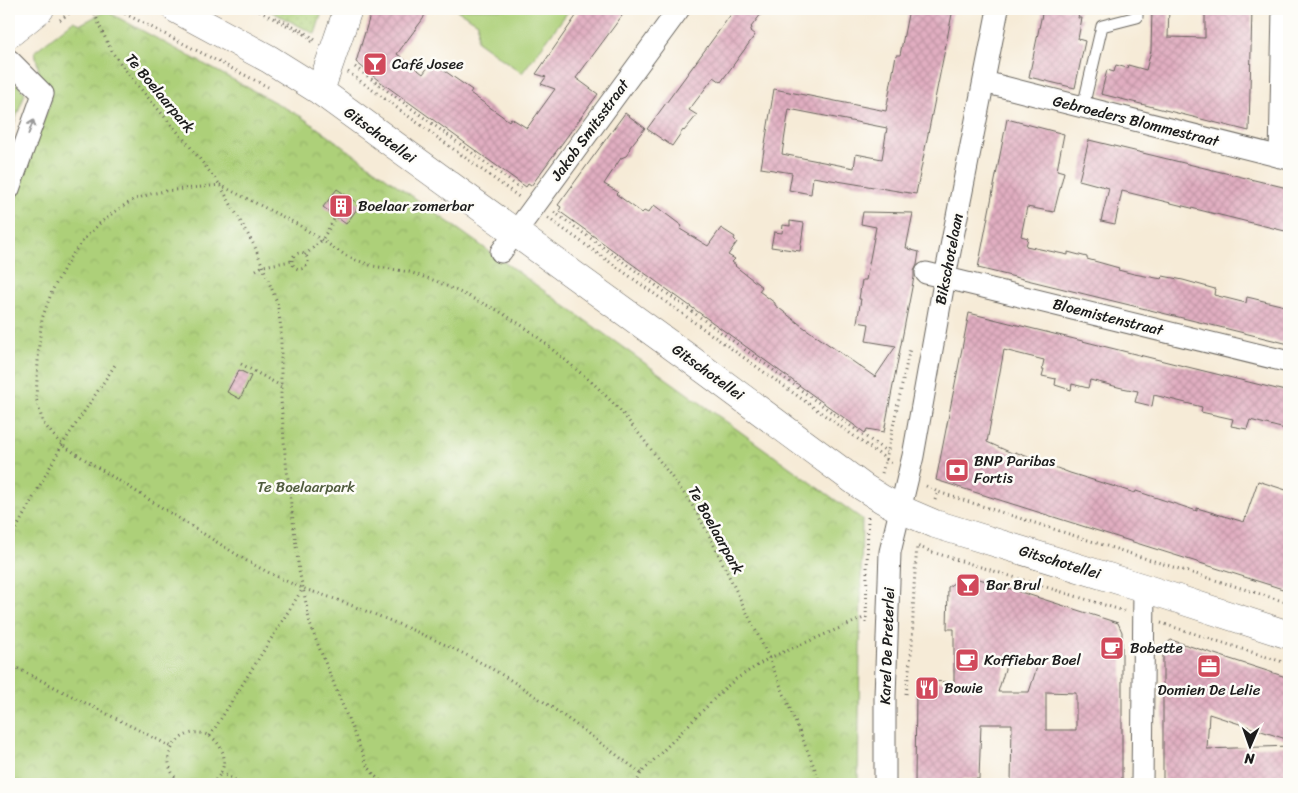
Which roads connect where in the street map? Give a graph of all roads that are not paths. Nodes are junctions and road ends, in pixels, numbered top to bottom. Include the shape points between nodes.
1 (40, 9) edge
2 (176, 9) edge
3 (348, 9) edge
4 (679, 9) edge
5 (998, 9) edge
6 (1137, 9) edge
7 (1282, 9) edge
8 (9, 34) edge
9 (9, 60) edge
10 (984, 82) junction
11 (320, 91) junction
12 (1083, 107) junction
13 (1284, 158) edge
14 (9, 189) edge
15 (508, 242) junction
16 (936, 275) junction
17 (1289, 362) edge
18 (900, 509) junction
19 (1144, 588) junction
20 (1289, 635) edge
21 (885, 784) edge
22 (1142, 784) edge

1 - 8 street
2 - 11 street, Gitschotellei via 269,59
3 - 11 street via 335,57
4 - 15 street, Jakob Smitsstraat
5 - 10 street, Bikschotelaan
6 - 12 lane via 1137,18 1102,26
7 - 13 street
14 -> 9 street via 43,94
10 - 12 street, Gebroeders Blommestraat
10 - 16 street, Bikschotelaan
11 - 15 street, Gitschotellei
12 - 13 street, Gebroeders Blommestraat
15 - 18 street, Gitschotellei via 690,359 863,487
16 - 17 street, Bloemistenstraat
16 - 18 street, Bikschotelaan via 913,456
18 - 19 street, Gitschotellei via 934,524
18 - 21 street, Karel De Preterlei via 890,552
19 - 20 street, Gitschotellei
19 - 22 street

